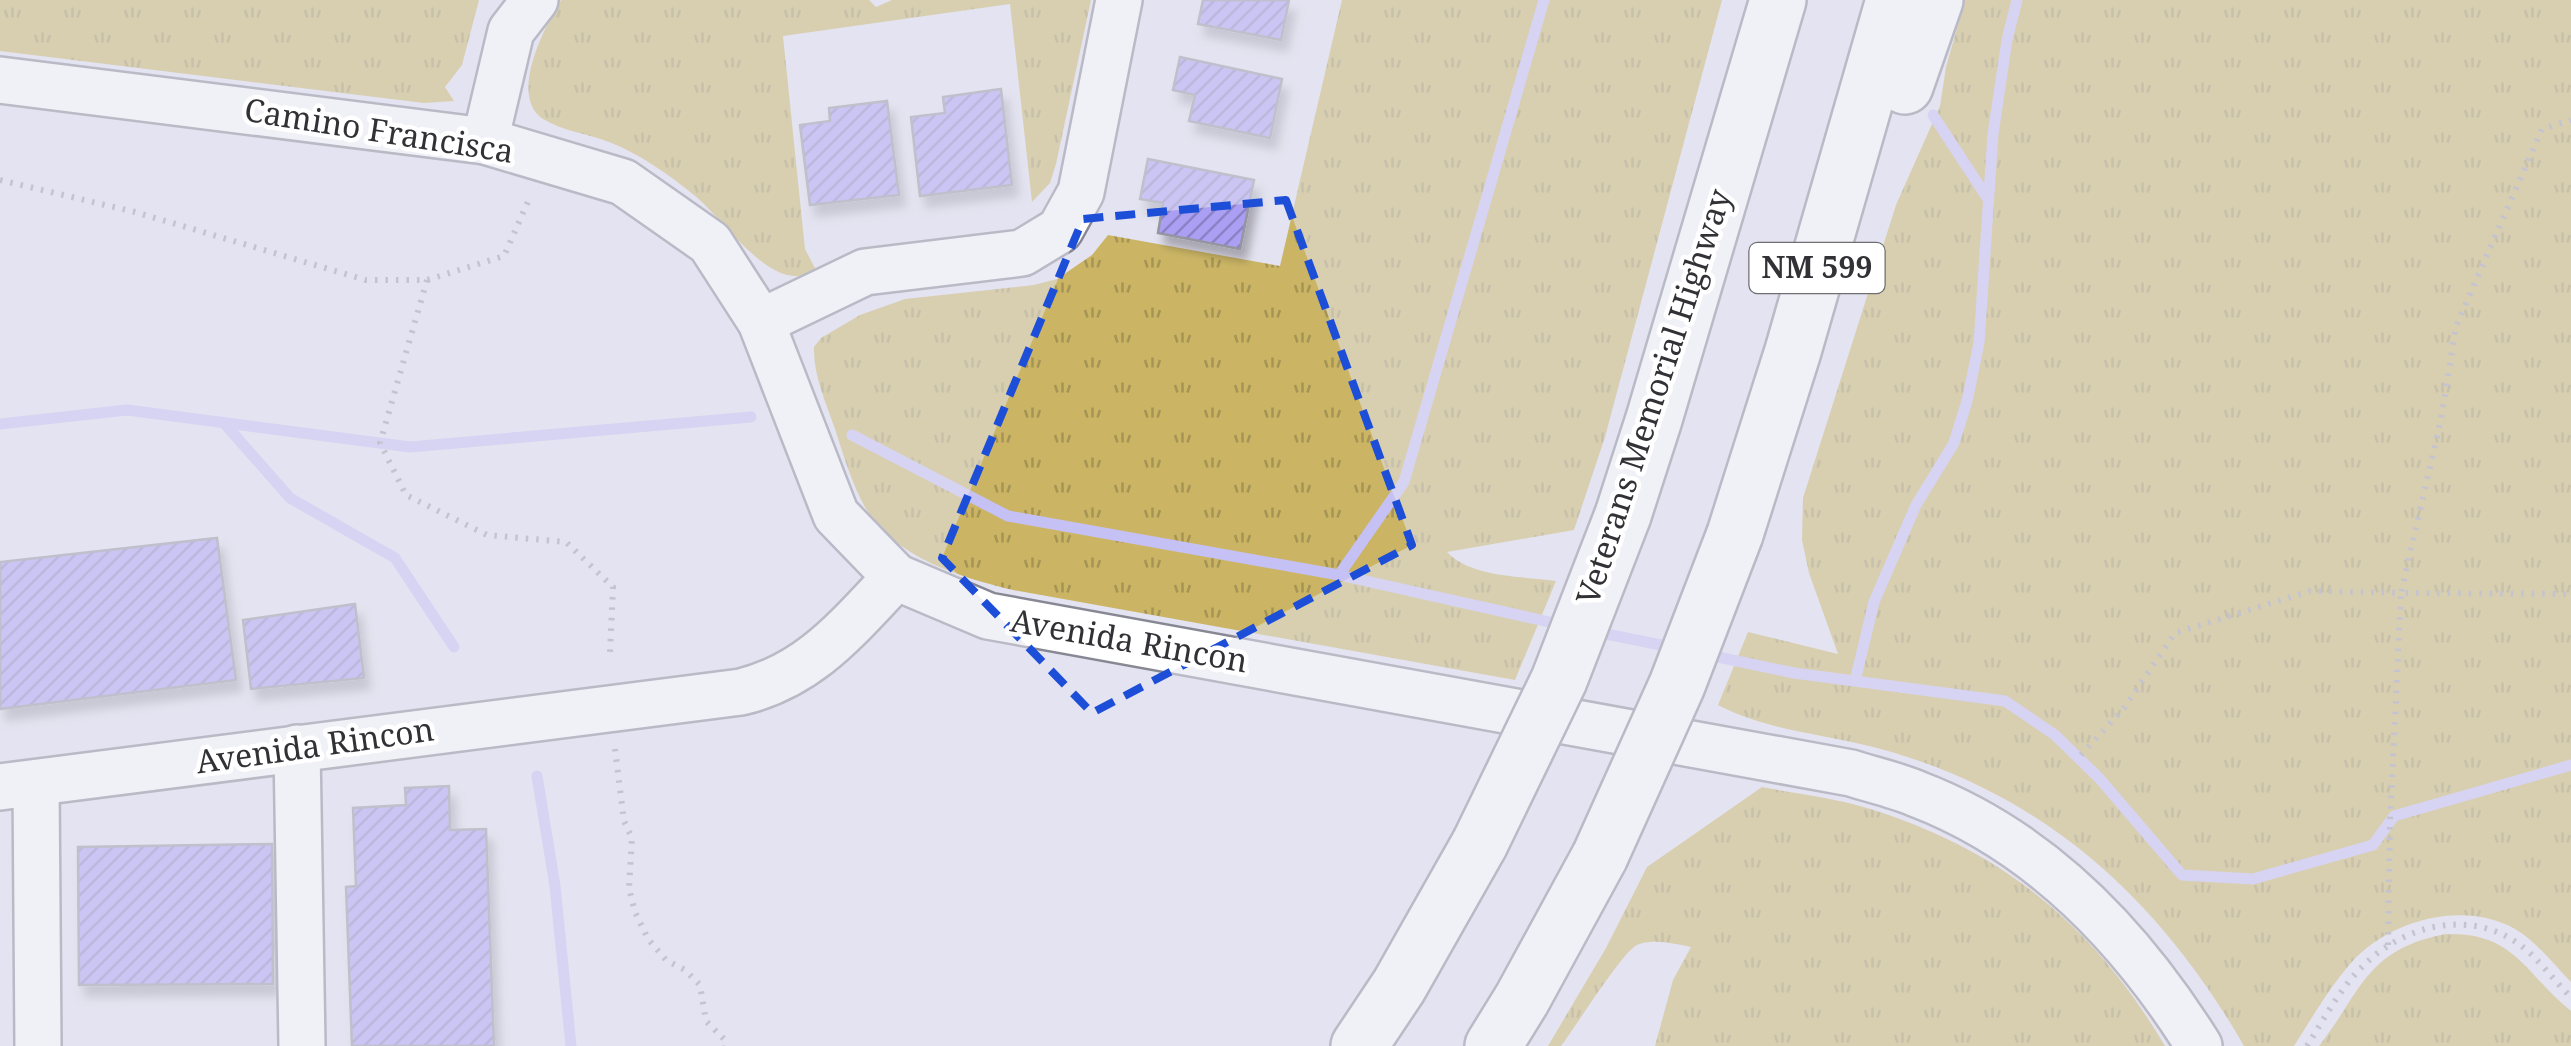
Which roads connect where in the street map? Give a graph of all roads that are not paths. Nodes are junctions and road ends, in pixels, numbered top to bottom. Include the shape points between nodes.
1 (535, 0) edge
2 (1118, 0) edge
3 (1778, 0) edge
4 (1894, 0) edge
5 (1935, 0) edge
6 (0, 80) edge
7 (485, 141) junction
8 (760, 322) junction
9 (1793, 352) junction
10 (896, 577) junction
11 (297, 748) junction
12 (18, 785) edge
13 (38, 1046) edge
14 (302, 1046) edge
15 (1360, 1046) edge
16 (1493, 1046) edge
17 (2198, 1046) edge

1 - 7 street via 510,31
2 - 8 street via 1081,192 1060,230 1022,253 866,272
3 - 15 highway, Veterans Memorial Highway / NM 599, bridge via 1654,419 1559,680 1480,844
4 - 9 highway, NM 599
5 - 9 highway
6 - 7 street, Camino Francisca
7 - 8 street, Camino Francisca via 623,182 710,243
8 - 10 street, Camino Francisca via 836,515
9 - 16 highway, NM 599, bridge via 1678,685 1600,856
10 - 11 street, Avenida Rincon via 818,656 763,687
10 - 17 street, Avenida Rincon via 988,616 1851,773 1917,794 1993,832 2080,895 2141,963
11 - 12 street, Avenida Rincon
11 - 14 street
12 - 13 street

